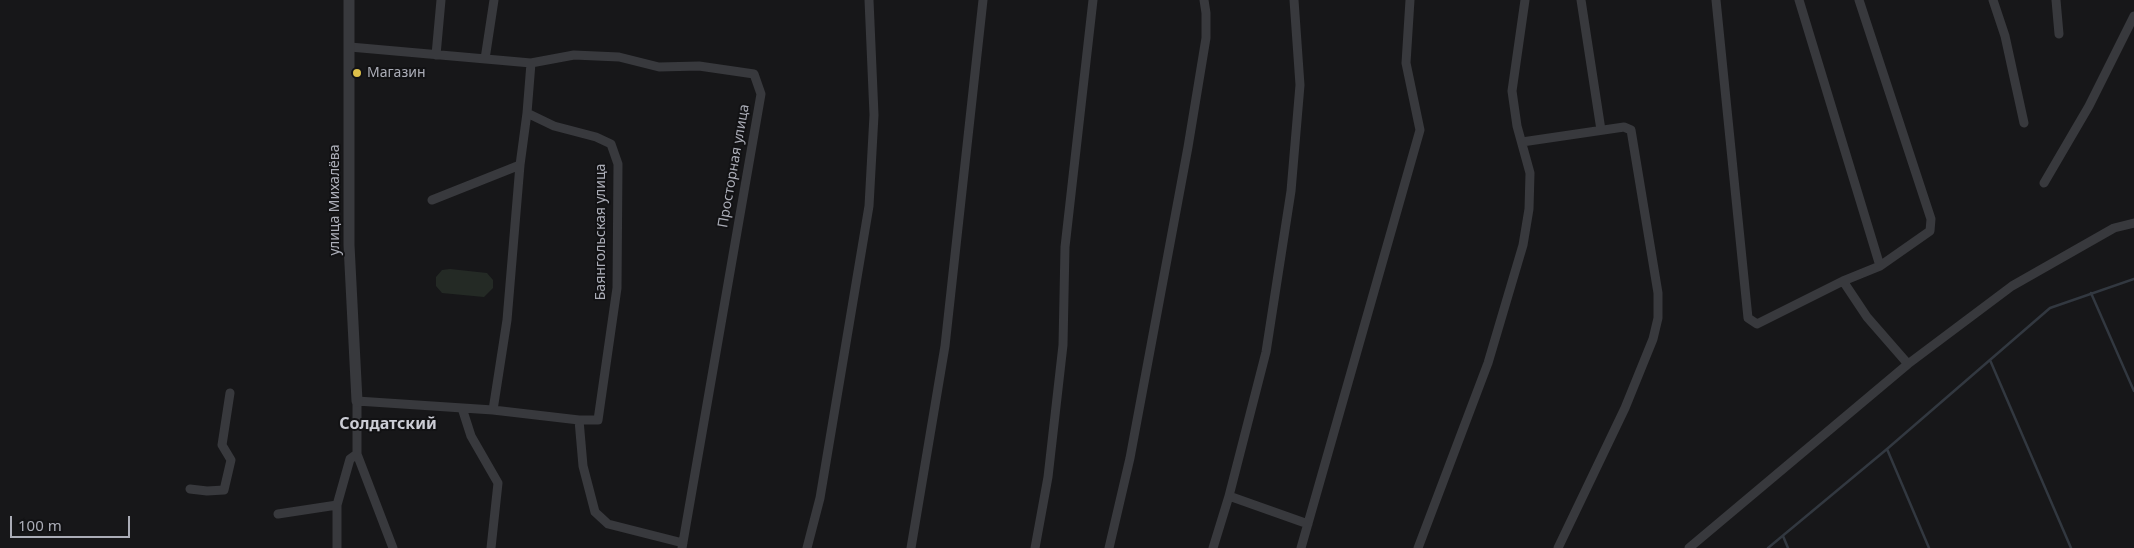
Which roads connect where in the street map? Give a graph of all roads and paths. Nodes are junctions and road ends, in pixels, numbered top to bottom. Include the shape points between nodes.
1 (350, 0) edge
2 (441, 0) edge
3 (494, 0) edge
4 (869, 0) edge
5 (983, 0) edge
6 (1093, 0) edge
7 (1204, 0) edge
8 (1294, 0) edge
9 (1410, 0) edge
10 (1525, 0) edge
11 (1581, 0) edge
12 (1716, 0) edge
13 (1799, 0) edge
14 (1859, 0) edge
15 (1993, 0) edge
16 (2056, 0) edge
17 (2134, 16) edge
18 (2059, 34) dead end
19 (350, 47) junction
20 (436, 55) junction
21 (484, 59) junction
22 (531, 63) junction
23 (527, 112) junction
24 (2024, 122) dead end
25 (1601, 130) junction
26 (1522, 142) junction
27 (520, 165) junction
28 (2044, 183) dead end
29 (432, 200) dead end
30 (2134, 223) edge
31 (1880, 266) junction
32 (1843, 281) junction
33 (1908, 364) junction
34 (230, 393) dead end
35 (357, 400) junction
36 (462, 408) junction
37 (493, 410) junction
38 (579, 420) junction
39 (357, 454) junction
40 (190, 489) dead end
41 (1229, 496) junction
42 (337, 505) junction
43 (278, 514) dead end
44 (1308, 524) junction
45 (682, 546) edge
46 (337, 548) edge
47 (392, 548) edge
48 (491, 548) edge
49 (807, 548) edge
50 (911, 548) edge
51 (1034, 548) edge
52 (1109, 548) edge
53 (1213, 548) edge
54 (1301, 548) edge
55 (1418, 548) edge
56 (1558, 548) edge
57 (1689, 548) edge

1 - 19 street, улица Михалёва
2 - 20 street
3 - 21 street
4 - 49 street via 874,116 869,206 820,498
5 - 50 street via 945,346
6 - 51 street via 1065,247 1063,345 1048,478
7 - 52 street via 1206,38 1188,147 1130,458
8 - 41 street via 1300,84 1291,191 1266,352
9 - 44 street via 1406,63 1420,130
10 - 26 street via 1512,91
11 - 25 street
12 - 32 street via 1748,318 1757,324
13 - 31 street
14 - 31 street via 1932,225 1930,231
15 - 24 street via 2005,36
16 - 18 street
17 - 28 street via 2089,106
19 - 20 street, Просторная улица
19 - 35 street, улица Михалёва via 349,245
20 - 21 street, Просторная улица
21 - 22 street, Просторная улица
22 - 23 street
22 - 45 street, Просторная улица via 574,55 619,57 659,67 699,66 754,74 761,94
23 - 27 street
23 - 38 street, Баянгольская улица via 554,126 611,144 618,164 617,288 598,420
25 - 26 street
25 - 56 street via 1624,127 1631,130 1658,293 1658,318 1653,339 1625,408
26 - 55 street via 1530,173 1530,209 1523,245 1488,363
27 - 29 street
27 - 37 street via 507,320
30 - 33 street via 2114,228 2012,286
31 - 32 street
32 - 33 street via 1867,317
33 - 57 street
34 - 40 street via 222,445 231,460 224,490
35 - 36 street
35 - 39 street
36 - 37 street
36 - 48 street via 471,436 498,482
37 - 38 street
38 - 45 street via 583,466 595,512 608,524
39 - 42 street via 350,459
39 - 47 street
41 - 44 street
41 - 53 street
42 - 43 street
42 - 46 street
44 - 54 street

